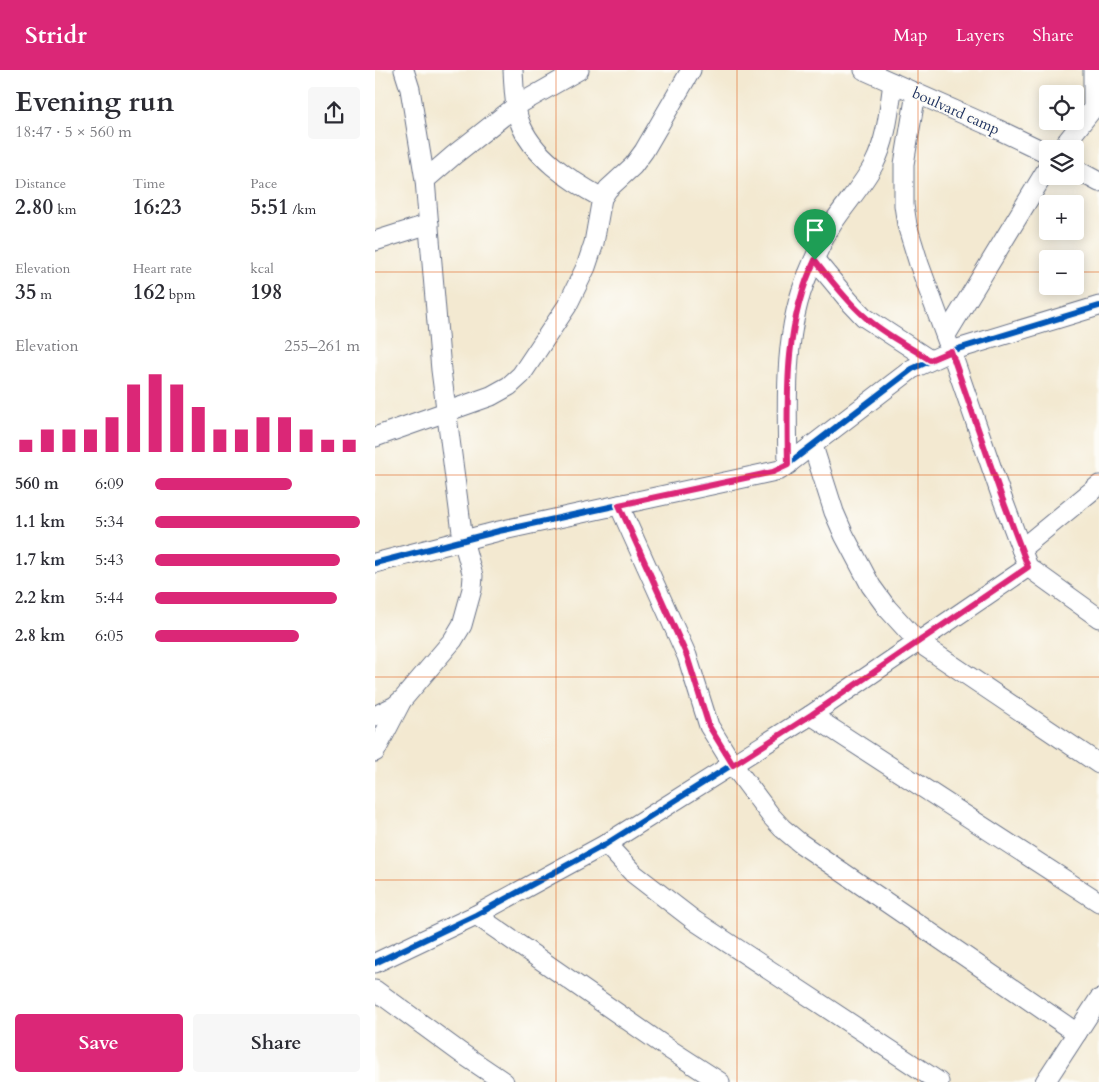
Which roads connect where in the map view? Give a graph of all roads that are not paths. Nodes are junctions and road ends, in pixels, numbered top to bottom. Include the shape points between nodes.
1 (404, 70) edge
2 (513, 70) edge
3 (579, 70) edge
4 (691, 70) edge
5 (864, 70) edge
6 (1093, 70) edge
7 (893, 83) junction
8 (916, 93) junction
9 (1096, 105) edge
10 (516, 106) junction
11 (1068, 140) edge
12 (1039, 149) edge
13 (1084, 174) edge
14 (425, 180) junction
15 (1099, 182) edge
16 (1039, 183) edge
17 (602, 198) junction
18 (429, 224) junction
19 (375, 241) edge
20 (815, 260) junction
21 (1099, 306) edge
22 (949, 343) junction
23 (930, 360) junction
24 (447, 412) junction
25 (375, 437) edge
26 (813, 446) junction
27 (788, 465) junction
28 (1099, 485) edge
29 (619, 505) junction
30 (463, 540) junction
31 (1021, 549) junction
32 (375, 563) edge
33 (1028, 567) junction
34 (1099, 618) edge
35 (918, 642) junction
36 (403, 699) junction
37 (811, 715) junction
38 (375, 716) edge
39 (375, 752) edge
40 (1099, 764) edge
41 (733, 765) junction
42 (605, 844) junction
43 (1099, 902) edge
44 (476, 915) junction
45 (375, 964) edge
46 (375, 990) edge
47 (1099, 999) edge
48 (1077, 1033) junction
49 (1052, 1080) edge
50 (504, 1082) edge
51 (721, 1082) edge
52 (939, 1082) edge

1 - 14 street
2 - 10 street
3 - 10 street
4 - 17 street via 644,151
5 - 7 street, boulvard camp
6 - 9 street
7 - 8 street, boulvard camp
7 - 20 street via 886,131 875,163 832,225
8 - 12 street, boulvard camp
8 - 22 street via 904,164 904,205 917,256
9 - 11 street
10 - 14 street
10 - 17 street via 529,139 553,166
13 - 15 street
14 - 18 street
16 - 22 street
17 - 24 street via 586,267 567,306 521,375 491,396
18 - 19 street
18 - 24 street
20 - 23 street via 864,317
20 - 27 street via 798,301 792,330 787,405
21 - 22 street
22 - 23 street
22 - 31 street
23 - 26 street via 912,369
24 - 25 street
24 - 30 street
26 - 27 street
26 - 35 street via 844,535 871,586
27 - 29 street via 773,472
28 - 31 street
29 - 30 street
29 - 41 street via 687,656 709,726
30 - 32 street
30 - 36 street via 473,576 461,625 453,640
31 - 33 street
33 - 34 street
33 - 35 street
35 - 37 street
35 - 40 street
36 - 38 street
36 - 39 street
37 - 41 street
37 - 43 street
41 - 42 street
41 - 48 street via 771,816 800,843
42 - 44 street
42 - 52 street via 634,874 695,921
44 - 45 street
44 - 51 street
46 - 50 street
47 - 48 street
48 - 49 street

